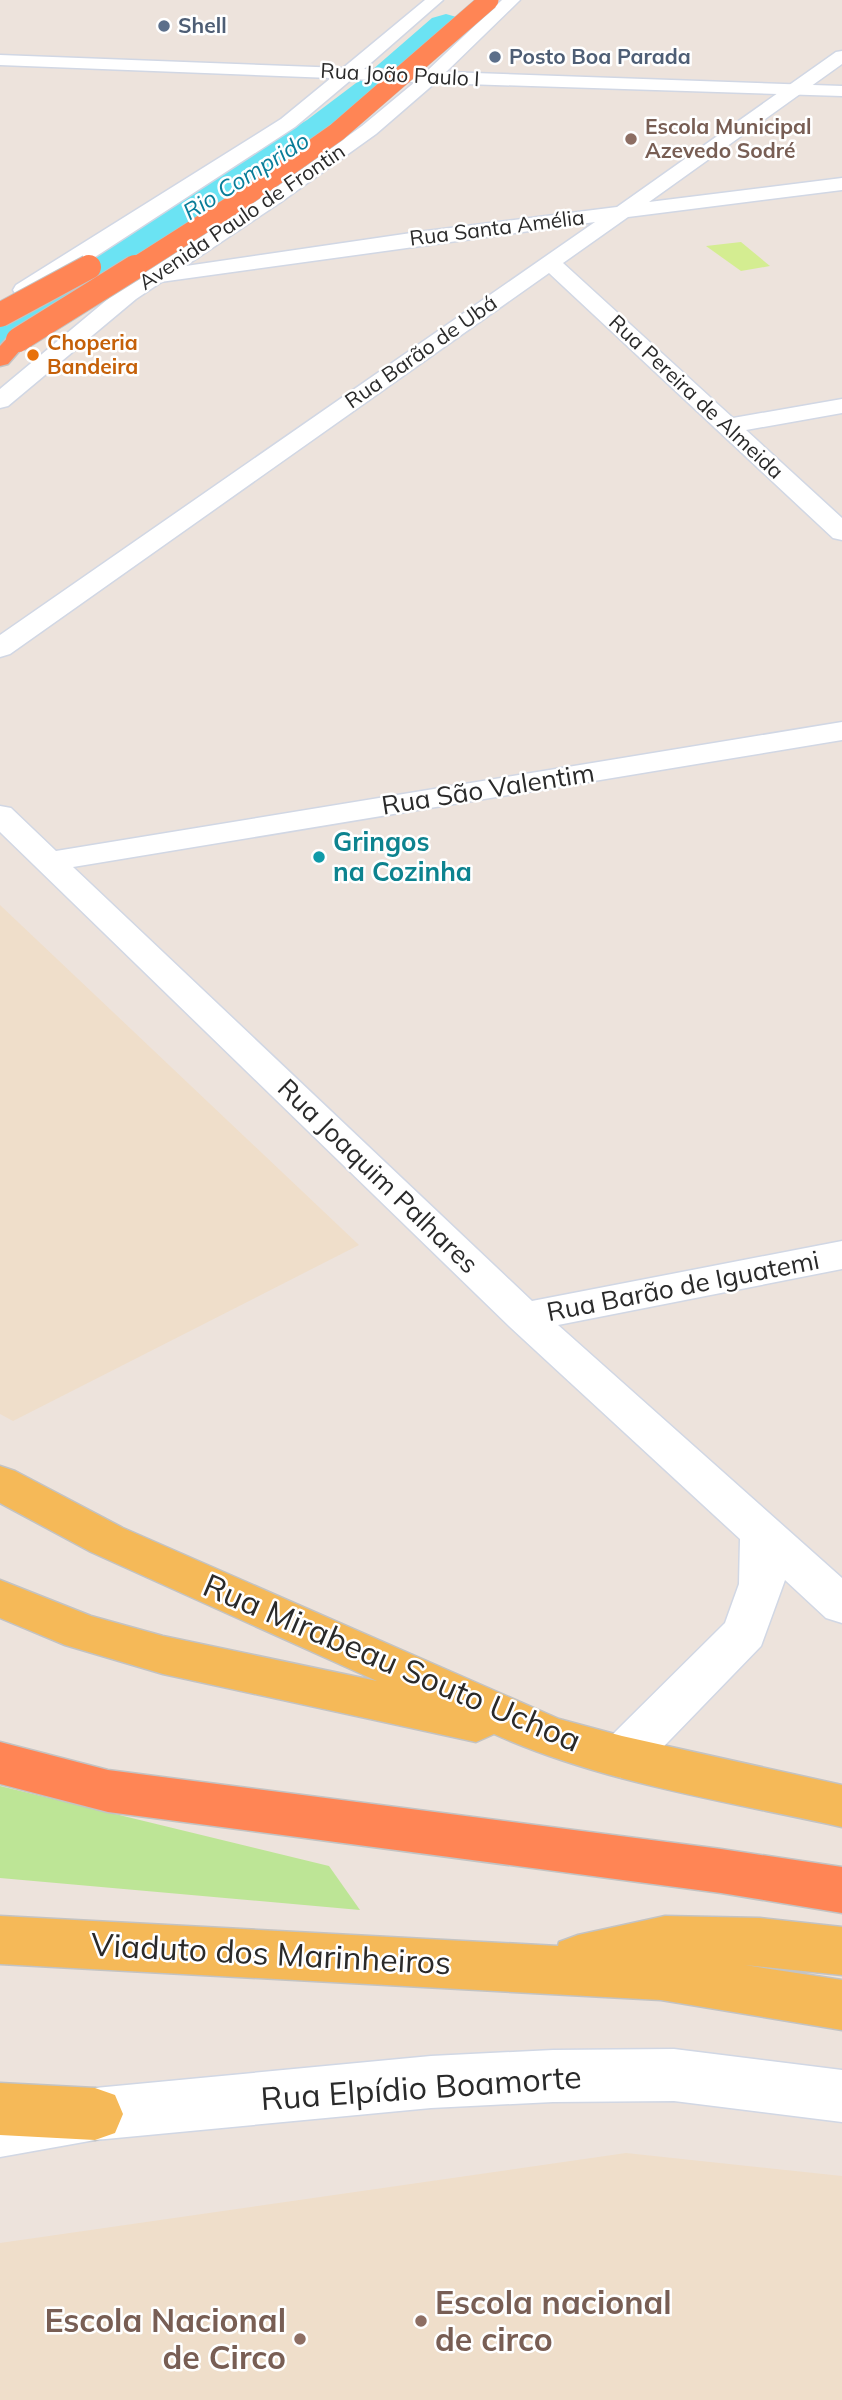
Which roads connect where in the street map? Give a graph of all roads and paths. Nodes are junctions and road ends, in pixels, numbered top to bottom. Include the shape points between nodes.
1 (435, 0) edge
2 (458, 0) edge
3 (489, 0) edge
4 (512, 0) edge
5 (842, 56) edge
6 (0, 60) edge
7 (349, 72) junction
8 (431, 77) junction
9 (796, 89) junction
10 (842, 91) edge
11 (288, 123) junction
12 (369, 130) junction
13 (842, 184) edge
14 (620, 213) junction
15 (560, 220) junction
16 (596, 230) junction
17 (550, 263) junction
18 (153, 276) junction
19 (97, 278) junction
20 (0, 302) edge
21 (0, 315) edge
22 (9, 345) edge
23 (0, 359) edge
24 (11, 385) edge
25 (0, 401) edge
26 (842, 407) edge
27 (729, 426) junction
28 (842, 532) edge
29 (0, 648) edge
30 (842, 731) edge
31 (0, 815) edge
32 (51, 861) junction
33 (842, 1255) edge
34 (524, 1317) junction
35 (0, 1483) edge
36 (762, 1532) junction
37 (0, 1598) edge
38 (842, 1605) edge
39 (550, 1737) junction
40 (622, 1757) junction
41 (0, 1763) edge
42 (842, 1806) edge
43 (842, 1891) edge
44 (0, 1940) edge
45 (842, 1951) edge
46 (542, 1968) junction
47 (842, 2005) edge
48 (842, 2096) edge
49 (0, 2109) edge
50 (95, 2114) junction
51 (0, 2130) edge

1 - 7 street, Avenida Paulo de Frontin
2 - 21 highway, bridge via 375,73 271,153 122,248
3 - 22 highway, bridge via 314,149
4 - 8 street, Avenida Paulo de Frontin
5 - 9 street, Rua Barão de Ubá
6 - 7 street, Rua João Paulo I
7 - 8 street, Rua João Paulo I
7 - 11 street, Avenida Paulo de Frontin
8 - 9 street, Rua João Paulo I
8 - 12 street, Avenida Paulo de Frontin
9 - 10 street, Rua João Paulo I
9 - 14 street, Rua Barão de Ubá
11 - 12 street
11 - 19 street, Avenida Paulo de Frontin
12 - 18 street, Avenida Paulo de Frontin
13 - 14 street, Rua Santa Amélia
14 - 15 street, Rua Santa Amélia
14 - 16 street, Rua Barão de Ubá
15 - 16 street
15 - 18 street, Rua Santa Amélia
16 - 17 street, Rua Barão de Ubá
17 - 27 street, Rua Pereira de Almeida
17 - 29 street, Rua Barão de Ubá via 195,507
18 - 19 street, Avenida Paulo de Frontin
19 - 20 street via 49,277
19 - 24 street, Avenida Paulo de Frontin
22 - 23 highway
24 - 25 street, Avenida Paulo de Frontin
26 - 27 street
27 - 28 street, Rua Pereira de Almeida
30 - 32 street, Rua São Valentim
31 - 32 street, Rua Joaquim Palhares
32 - 34 street, Rua Joaquim Palhares
33 - 34 street, Rua Barão de Iguatemi
34 - 36 street, Rua Joaquim Palhares
35 - 39 main road, Rua Mirabeau Souto Uchoa via 107,1540
36 - 38 street, Rua Joaquim Palhares
36 - 40 street via 762,1584 745,1633
37 - 39 main road via 81,1632 163,1655
39 - 40 main road, Rua Mirabeau Souto Uchoa
40 - 42 main road, Rua Mirabeau Souto Uchoa
41 - 43 highway via 108,1791
44 - 46 main road, Viaduto dos Marinheiros
45 - 46 main road via 665,1939
46 - 47 main road, Viaduto dos Marinheiros via 661,1976
48 - 50 street, Rua Elpídio Boamorte via 674,2075 553,2076 430,2082
49 - 50 main road
50 - 51 street, Rua Elpídio Boamorte

